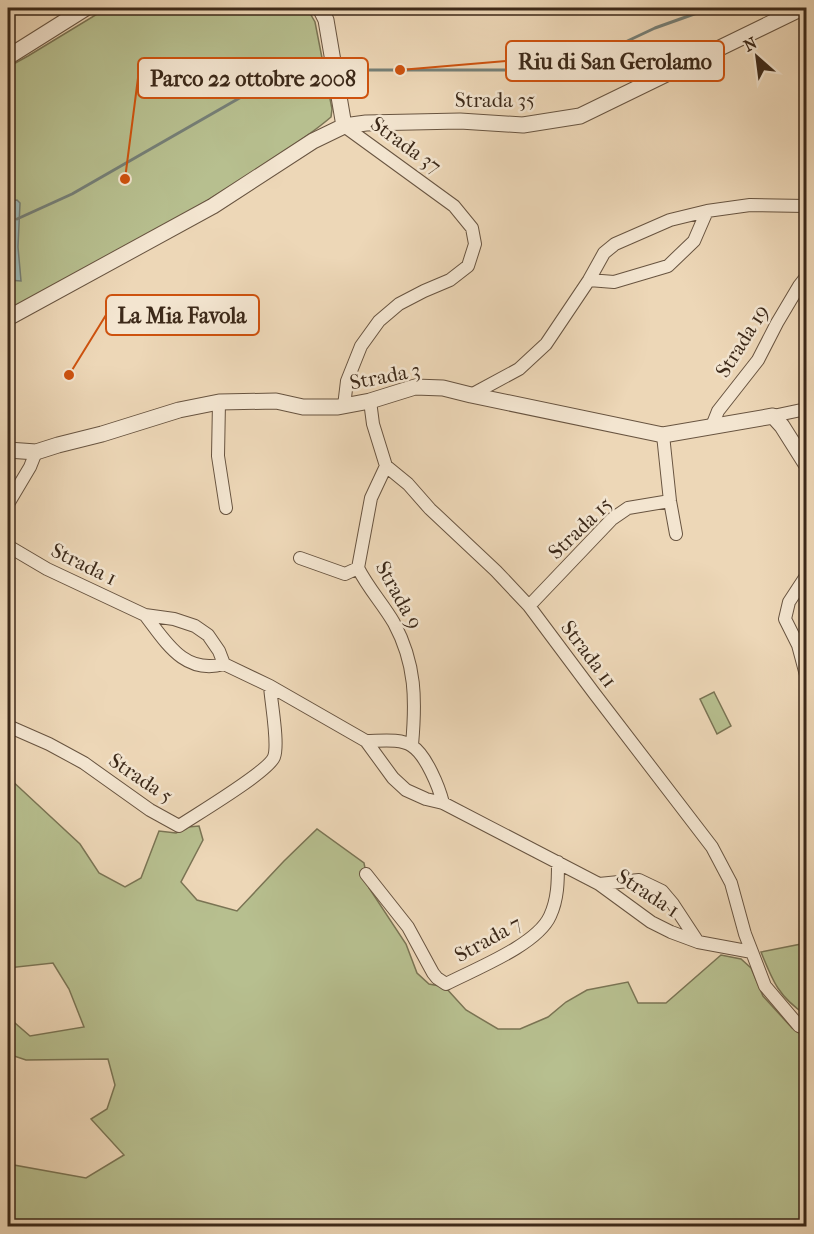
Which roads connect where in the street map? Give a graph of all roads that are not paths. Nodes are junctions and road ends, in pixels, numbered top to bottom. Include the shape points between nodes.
1 (86, 8) edge
2 (802, 8) edge
3 (323, 14) edge
4 (8, 57) edge
5 (344, 126) junction
6 (807, 206) edge
7 (707, 211) junction
8 (807, 277) edge
9 (589, 280) junction
10 (8, 318) edge
11 (471, 395) junction
12 (370, 401) junction
13 (219, 402) junction
14 (344, 406) junction
15 (807, 410) edge
16 (773, 416) junction
17 (712, 426) junction
18 (663, 435) junction
19 (8, 450) edge
20 (36, 452) junction
21 (807, 464) edge
22 (386, 465) junction
23 (670, 501) junction
24 (8, 504) edge
25 (226, 508) dead end
26 (676, 534) dead end
27 (8, 546) edge
28 (300, 558) dead end
29 (358, 568) junction
30 (807, 576) edge
31 (529, 606) junction
32 (145, 615) junction
33 (224, 664) junction
34 (807, 675) edge
35 (270, 686) junction
36 (8, 726) edge
37 (366, 741) junction
38 (412, 745) junction
39 (443, 803) junction
40 (558, 862) junction
41 (366, 874) dead end
42 (599, 884) junction
43 (698, 942) junction
44 (752, 952) junction
45 (807, 1029) edge

1 - 4 street
2 - 5 street, Strada 35 via 580,116 523,125 460,121
3 - 5 street
5 - 10 street, Strada 37 via 313,141 213,206
5 - 14 street, Strada 37 via 453,206 472,228 476,244 468,266 450,280 399,304 379,321 361,346 347,381
6 - 7 street via 750,205
7 - 9 street via 670,220 615,244 604,253
7 - 9 street via 694,241 668,266 614,282
8 - 17 street, Strada 19 via 758,360 718,411
9 - 11 street via 546,344 519,369
11 - 12 street, Strada 3 via 415,387
11 - 18 street, Strada 3
12 - 14 street, Strada 3
12 - 22 street
13 - 14 street, Strada 3
13 - 20 street, Strada 3
13 - 25 street via 218,456
15 - 16 street, Strada 3
16 - 17 street, Strada 3
16 - 21 street
17 - 18 street, Strada 3
18 - 23 street
19 - 20 street, Strada 3
20 - 24 street
22 - 29 street, Strada 9 via 371,498
22 - 31 street, Strada 11
23 - 26 street
23 - 31 street, Strada 15 via 628,508 612,519
27 - 32 street, Strada 1
28 - 29 street via 345,574
29 - 38 street, Strada 9 via 393,623 411,665
30 - 34 street via 789,602 785,619
31 - 44 street, Strada 11 via 712,847 731,883
32 - 33 street, Strada 1 via 195,626 208,635
32 - 33 street, Strada 1 via 180,657 199,666 213,668
33 - 35 street, Strada 1
35 - 36 street, Strada 5 via 276,737 274,756 267,766 179,826 84,763
35 - 37 street, Strada 1
37 - 38 street via 394,740
37 - 39 street, Strada 1 via 406,790
38 - 39 street via 433,776
39 - 40 street, Strada 1
40 - 41 street, Strada 7 via 558,889 550,917 538,933 446,984 437,978 408,927
40 - 42 street, Strada 1
42 - 43 street, Strada 1 via 651,922
42 - 43 street via 639,880 662,891
43 - 44 street, Strada 1
44 - 45 street via 765,986 799,1026

